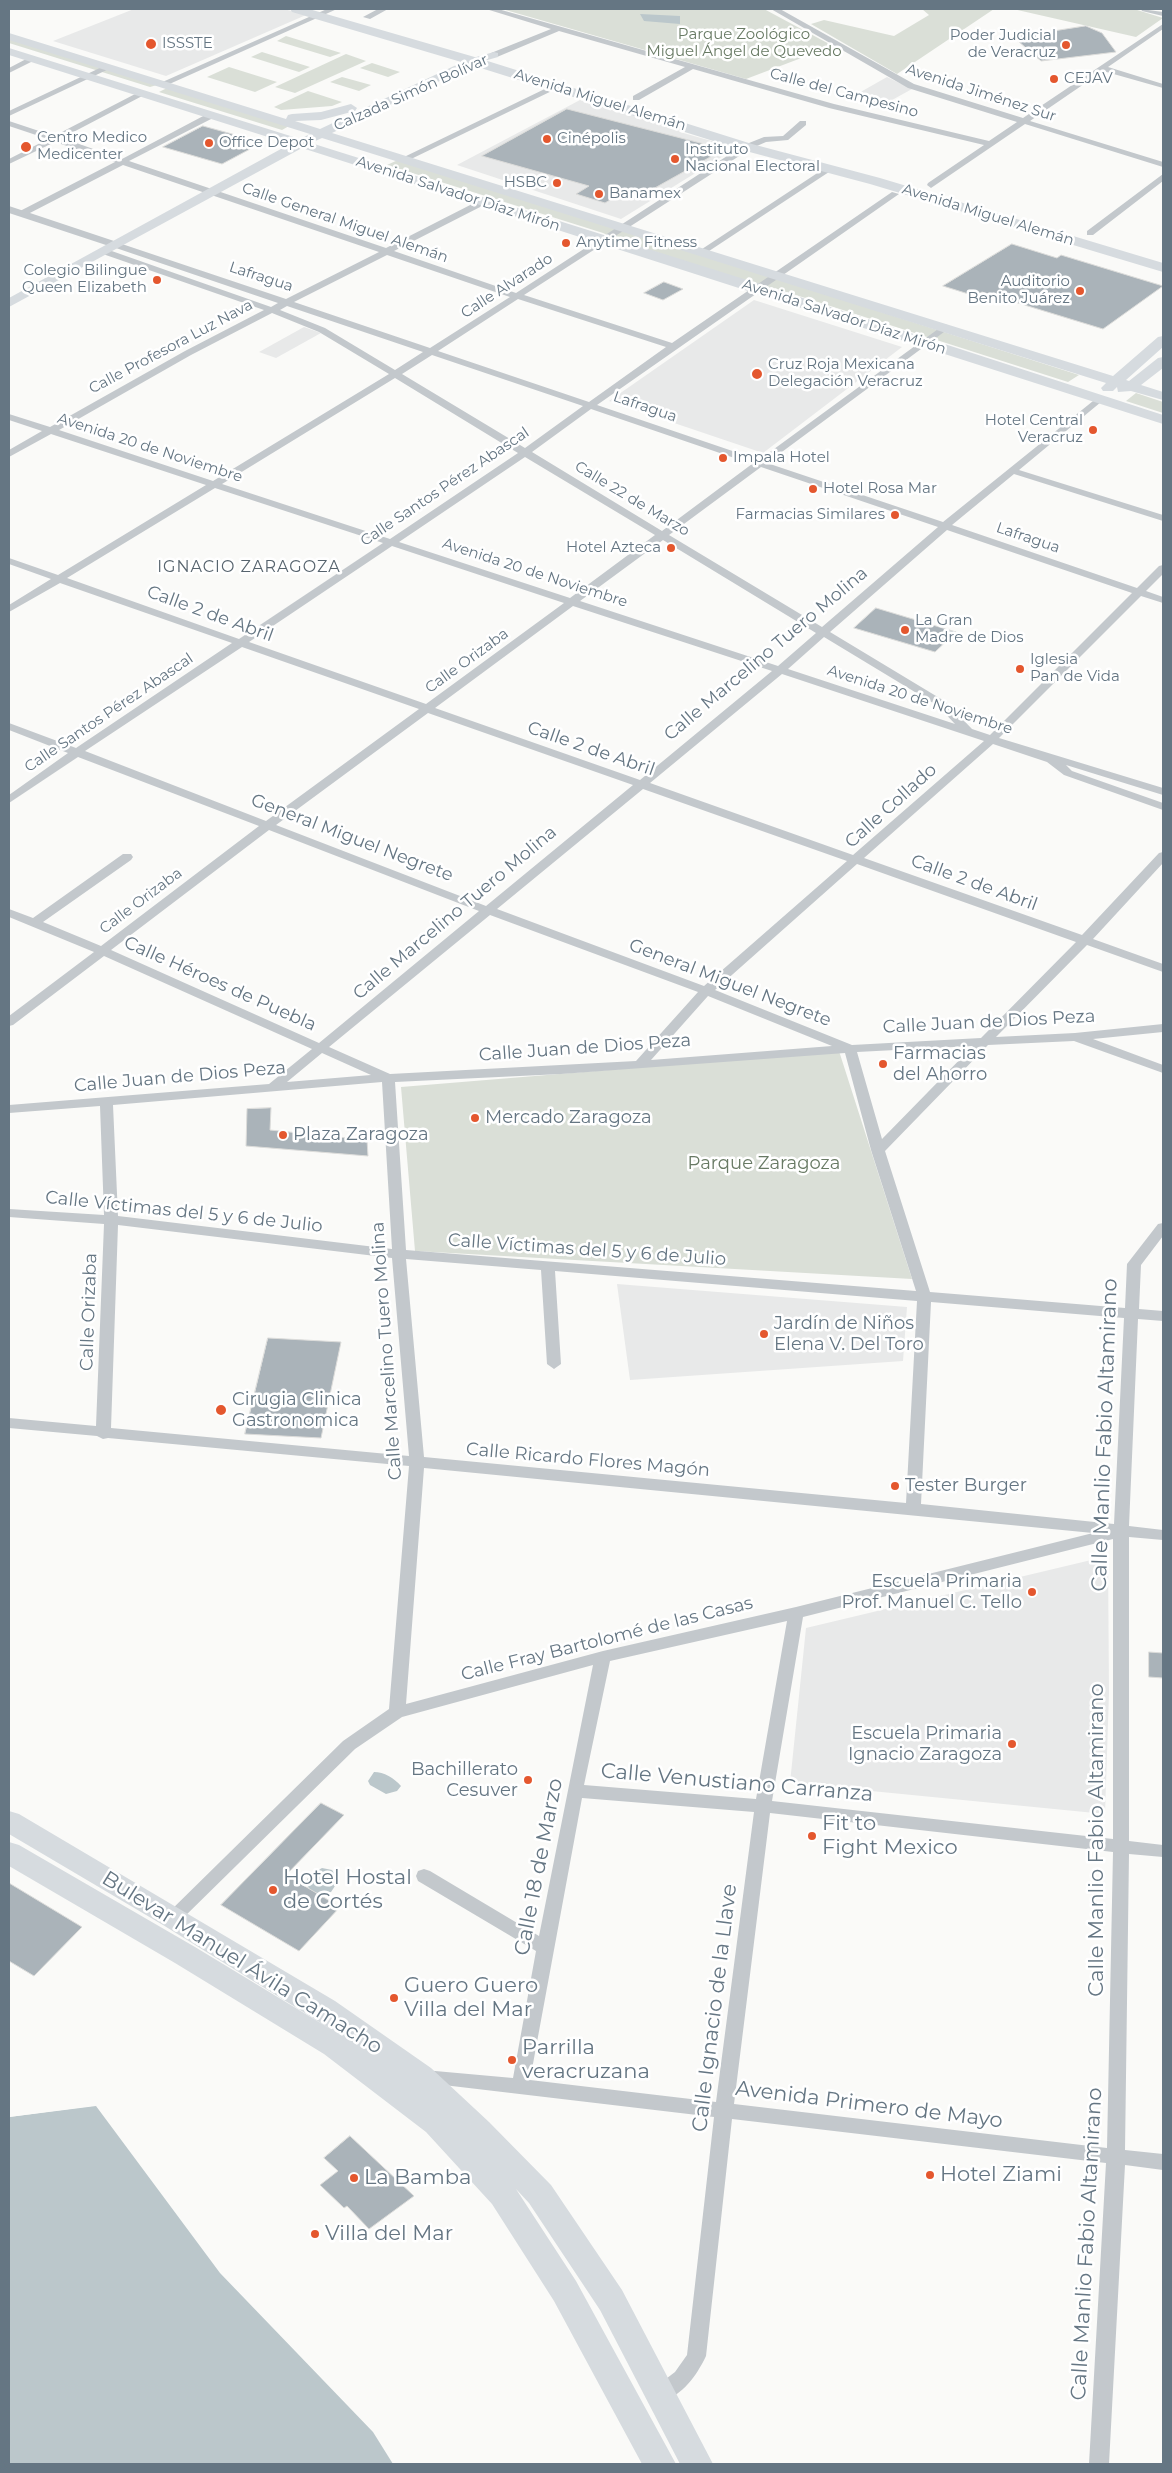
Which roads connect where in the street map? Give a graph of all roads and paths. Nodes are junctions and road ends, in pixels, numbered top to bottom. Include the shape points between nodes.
1 (296, 9) edge
2 (333, 9) edge
3 (339, 9) edge
4 (384, 9) edge
5 (490, 9) edge
6 (775, 9) edge
7 (1144, 9) edge
8 (1163, 14) edge
9 (317, 15) junction
10 (367, 17) junction
11 (1163, 26) edge
12 (559, 28) junction
13 (9, 36) edge
14 (9, 51) edge
15 (494, 56) junction
16 (459, 57) junction
17 (33, 60) junction
18 (473, 61) junction
19 (692, 66) junction
20 (107, 68) junction
21 (1102, 68) junction
22 (9, 71) edge
23 (87, 76) junction
24 (162, 84) junction
25 (1163, 86) edge
26 (556, 87) junction
27 (142, 94) junction
28 (636, 98) junction
29 (352, 113) junction
30 (9, 114) edge
31 (259, 114) junction
32 (210, 116) junction
33 (9, 123) edge
34 (803, 123) dead end
35 (1024, 123) junction
36 (246, 128) junction
37 (309, 128) junction
38 (9, 132) edge
39 (322, 132) junction
40 (55, 138) junction
41 (764, 140) junction
42 (292, 142) junction
43 (356, 143) junction
44 (44, 144) junction
45 (990, 144) junction
46 (747, 147) junction
47 (261, 149) junction
48 (330, 154) junction
49 (273, 158) junction
50 (406, 158) junction
51 (9, 162) edge
52 (122, 162) junction
53 (1163, 166) edge
54 (112, 167) junction
55 (865, 168) junction
56 (828, 170) junction
57 (848, 175) junction
58 (1163, 177) edge
59 (931, 185) junction
60 (200, 193) junction
61 (895, 194) junction
62 (482, 202) junction
63 (9, 208) edge
64 (22, 213) junction
65 (9, 219) edge
66 (623, 226) junction
67 (1090, 233) junction
68 (1070, 237) junction
69 (602, 240) junction
70 (116, 245) junction
71 (102, 246) junction
72 (89, 247) junction
73 (388, 251) junction
74 (703, 251) junction
75 (1163, 256) edge
76 (376, 257) junction
77 (1163, 271) edge
78 (778, 274) junction
79 (758, 288) junction
80 (9, 291) edge
81 (837, 293) junction
82 (518, 296) junction
83 (287, 302) junction
84 (508, 302) junction
85 (9, 303) edge
86 (814, 307) junction
87 (272, 310) junction
88 (341, 320) junction
89 (945, 327) junction
90 (322, 330) junction
91 (1163, 340) edge
92 (923, 342) junction
93 (670, 349) junction
94 (431, 351) junction
95 (1163, 361) edge
96 (396, 374) junction
97 (1115, 381) junction
98 (1131, 386) junction
99 (1163, 396) edge
100 (1098, 400) junction
101 (591, 405) junction
102 (9, 417) edge
103 (1163, 420) edge
104 (50, 430) junction
105 (526, 452) junction
106 (9, 454) edge
107 (761, 462) junction
108 (1012, 471) junction
109 (212, 484) junction
110 (1163, 518) edge
111 (945, 526) junction
112 (664, 536) junction
113 (393, 542) junction
114 (9, 561) edge
115 (1163, 568) edge
116 (57, 578) junction
117 (1138, 592) junction
118 (1163, 600) edge
119 (576, 601) junction
120 (9, 609) edge
121 (822, 631) junction
122 (240, 643) junction
123 (780, 670) junction
124 (428, 710) junction
125 (9, 726) edge
126 (967, 730) junction
127 (992, 739) junction
128 (77, 752) junction
129 (1051, 759) junction
130 (639, 785) junction
131 (1163, 792) edge
132 (9, 800) edge
133 (1163, 807) edge
134 (270, 824) junction
135 (1163, 856) edge
136 (127, 857) dead end
137 (857, 860) junction
138 (487, 910) junction
139 (9, 913) edge
140 (34, 923) junction
141 (1085, 940) junction
142 (102, 951) junction
143 (1163, 968) edge
144 (706, 990) junction
145 (9, 1022) edge
146 (1163, 1028) edge
147 (1075, 1037) junction
148 (984, 1042) junction
149 (323, 1048) junction
150 (850, 1049) junction
151 (639, 1064) junction
152 (1163, 1070) edge
153 (388, 1078) junction
154 (271, 1089) junction
155 (106, 1102) junction
156 (9, 1109) edge
157 (878, 1150) junction
158 (9, 1213) edge
159 (111, 1220) junction
160 (1163, 1227) edge
161 (399, 1254) junction
162 (548, 1266) junction
163 (924, 1296) junction
164 (1132, 1313) junction
165 (1163, 1316) edge
166 (554, 1364) dead end
167 (9, 1423) edge
168 (103, 1434) junction
169 (417, 1463) junction
170 (913, 1509) junction
171 (1121, 1531) junction
172 (1163, 1536) edge
173 (796, 1613) junction
174 (603, 1657) junction
175 (397, 1712) junction
176 (575, 1791) junction
177 (763, 1806) junction
178 (9, 1821) edge
179 (1121, 1846) junction
180 (1163, 1850) edge
181 (9, 1853) edge
182 (424, 1876) dead end
183 (173, 1917) junction
184 (546, 1950) junction
185 (421, 2077) junction
186 (520, 2086) junction
187 (724, 2111) junction
188 (1116, 2156) junction
189 (1163, 2162) edge
190 (661, 2394) junction
191 (660, 2464) edge
192 (697, 2464) edge
193 (1099, 2464) edge

1 - 9 main road, Avenida Miguel Alemán
2 - 9 street
3 - 10 main road, Avenida Miguel Alemán
4 - 10 street
5 - 12 street, Calle del Campesino
6 - 35 street, Avenida Jiménez Sur via 910,86
7 - 8 street
9 - 16 main road, Avenida Miguel Alemán
9 - 24 street
10 - 15 main road, Avenida Miguel Alemán
11 - 21 street
12 - 15 street
12 - 19 street, Calle del Campesino
13 - 20 main road, Avenida Salvador Díaz Mirón
14 - 17 main road, Avenida Salvador Díaz Mirón
15 - 16 main road, Calzada Simón Bolívar
15 - 18 main road, Calzada Simón Bolívar
15 - 28 main road, Avenida Miguel Alemán
16 - 18 main road, Avenida Miguel Alemán
16 - 29 main road, Calzada Simón Bolívar
17 - 22 street
17 - 23 main road, Avenida Salvador Díaz Mirón
18 - 26 main road, Avenida Miguel Alemán
18 - 29 main road, Calzada Simón Bolívar
19 - 28 street
19 - 45 street, Calle del Campesino via 832,106
20 - 23 street
20 - 24 main road, Avenida Salvador Díaz Mirón
21 - 25 street
21 - 35 street
23 - 27 main road, Avenida Salvador Díaz Mirón
23 - 30 street
24 - 31 main road, Avenida Salvador Díaz Mirón
26 - 46 main road, Avenida Miguel Alemán
26 - 50 street
27 - 32 main road, Avenida Salvador Díaz Mirón
27 - 40 street
28 - 41 main road, Avenida Miguel Alemán
29 - 31 main road via 308,118
29 - 37 main road, Calzada Simón Bolívar
29 - 39 main road, Calzada Simón Bolívar
29 - 43 main road via 345,125
31 - 37 main road, Avenida Salvador Díaz Mirón
32 - 36 main road, Avenida Salvador Díaz Mirón
32 - 52 street
33 - 40 street, Calle General Miguel Alemán
34 - 41 street, Calle Alvarado via 785,138
35 - 45 street
35 - 53 street, Avenida Jiménez Sur
36 - 42 main road, Avenida Salvador Díaz Mirón
36 - 47 main road via 260,139
37 - 39 main road, Avenida Salvador Díaz Mirón
37 - 42 main road, Calzada Simón Bolívar
38 - 44 street, Calle General Miguel Alemán
39 - 42 main road, Calzada Simón Bolívar
39 - 43 main road, Avenida Salvador Díaz Mirón
40 - 44 street
40 - 52 street, Calle General Miguel Alemán
41 - 46 street, Calle Alvarado
41 - 55 main road, Avenida Miguel Alemán
42 - 47 main road, Calzada Simón Bolívar
42 - 48 main road, Avenida Salvador Díaz Mirón
42 - 49 main road, Calzada Simón Bolívar
43 - 50 main road, Avenida Salvador Díaz Mirón
44 - 51 street
44 - 54 street, Calle General Miguel Alemán
45 - 59 street
46 - 56 main road, Avenida Miguel Alemán
46 - 66 street, Calle Alvarado
47 - 60 main road, Calzada Simón Bolívar
48 - 49 main road via 288,154
48 - 62 main road, Avenida Salvador Díaz Mirón
49 - 60 main road, Calzada Simón Bolívar
50 - 66 main road, Avenida Salvador Díaz Mirón
52 - 54 street
52 - 60 street, Calle General Miguel Alemán
54 - 60 street, Calle General Miguel Alemán
54 - 64 street
55 - 59 main road
55 - 68 main road, Avenida Miguel Alemán
56 - 57 main road, Avenida Miguel Alemán
56 - 74 street
57 - 61 main road via 860,183
57 - 68 main road, Avenida Miguel Alemán
58 - 67 street
59 - 67 main road
60 - 70 main road, Calzada Simón Bolívar
60 - 71 main road, Calzada Simón Bolívar
60 - 73 street, Calle General Miguel Alemán
60 - 76 street, Calle General Miguel Alemán
61 - 77 main road
61 - 78 street, Calle Santos Pérez Abascal
62 - 69 main road, Avenida Salvador Díaz Mirón
62 - 73 street, Calle Profesora Luz Nava
63 - 64 street
64 - 71 street
65 - 72 street
66 - 69 street, Calle Alvarado
66 - 74 main road, Avenida Salvador Díaz Mirón
67 - 75 main road
68 - 77 main road, Avenida Miguel Alemán
69 - 79 main road, Avenida Salvador Díaz Mirón
69 - 82 street, Calle Alvarado
70 - 71 main road, Calzada Simón Bolívar
70 - 83 street, Lafragua
71 - 72 main road, Calzada Simón Bolívar
71 - 85 main road, Calzada Simón Bolívar
71 - 87 street, Lafragua
72 - 80 main road, Calzada Simón Bolívar
73 - 76 street, Calle Profesora Luz Nava
73 - 82 street, Calle General Miguel Alemán
74 - 78 main road, Avenida Salvador Díaz Mirón
76 - 83 street, Calle Profesora Luz Nava
76 - 84 street, Calle General Miguel Alemán
78 - 79 street, Calle Santos Pérez Abascal
78 - 81 main road, Avenida Salvador Díaz Mirón
79 - 86 main road, Avenida Salvador Díaz Mirón
79 - 93 street, Calle Santos Pérez Abascal
81 - 86 main road
81 - 89 main road, Avenida Salvador Díaz Mirón
82 - 84 street, Calle Alvarado
82 - 93 street, Calle General Miguel Alemán
83 - 87 street, Calle Profesora Luz Nava
83 - 88 street, Lafragua
84 - 93 street, Calle General Miguel Alemán
84 - 94 street, Calle Alvarado
86 - 92 main road, Avenida Salvador Díaz Mirón
87 - 90 street, Calle 22 de Marzo
87 - 104 street, Calle Profesora Luz Nava
88 - 90 street
88 - 94 street, Lafragua
89 - 92 street, Calle Orizaba
89 - 97 main road, Avenida Salvador Díaz Mirón
90 - 96 street, Calle 22 de Marzo
91 - 97 main road, Calle Marcelino Tuero Molina
92 - 100 main road, Avenida Salvador Díaz Mirón
92 - 107 street, Calle Orizaba
93 - 101 street, Calle Santos Pérez Abascal
94 - 96 street, Calle Alvarado
94 - 101 street, Lafragua
95 - 98 main road, Calle Marcelino Tuero Molina
96 - 105 street, Calle 22 de Marzo
96 - 109 street, Calle Alvarado
97 - 98 main road, Avenida Salvador Díaz Mirón
97 - 100 main road, Calle Marcelino Tuero Molina
98 - 99 main road, Avenida Salvador Díaz Mirón
98 - 100 main road, Calle Marcelino Tuero Molina
100 - 103 main road, Avenida Salvador Díaz Mirón
100 - 108 street, Calle Marcelino Tuero Molina
101 - 105 street, Calle Santos Pérez Abascal
101 - 107 street, Lafragua
102 - 104 street, Avenida 20 de Noviembre
104 - 106 street, Calle Profesora Luz Nava
104 - 109 street, Avenida 20 de Noviembre
105 - 112 street, Calle 22 de Marzo
105 - 113 street, Calle Santos Pérez Abascal
107 - 111 street, Lafragua
107 - 112 street, Calle Orizaba
108 - 110 street
108 - 111 street, Calle Marcelino Tuero Molina
109 - 113 street, Avenida 20 de Noviembre
109 - 116 street, Calle Alvarado
111 - 117 street, Lafragua
111 - 121 street, Calle Marcelino Tuero Molina
112 - 119 street, Calle Orizaba
112 - 121 street, Calle 22 de Marzo
113 - 119 street, Avenida 20 de Noviembre
113 - 122 street, Calle Santos Pérez Abascal
114 - 116 street, Calle 2 de Abril
115 - 117 street, Calle Collado
116 - 120 street, Calle Alvarado
116 - 122 street, Calle 2 de Abril
117 - 118 street, Lafragua
117 - 127 street, Calle Collado
119 - 123 street, Avenida 20 de Noviembre
119 - 124 street, Calle Orizaba
121 - 123 street, Calle Marcelino Tuero Molina
121 - 126 street, Calle 22 de Marzo via 942,704
122 - 124 street, Calle 2 de Abril
122 - 128 street, Calle Santos Pérez Abascal
123 - 126 street, Avenida 20 de Noviembre
123 - 130 street, Calle Marcelino Tuero Molina
124 - 130 street, Calle 2 de Abril
124 - 134 street, Calle Orizaba
125 - 128 street, General Miguel Negrete
126 - 127 street, Avenida 20 de Noviembre
127 - 129 street, Avenida 20 de Noviembre
127 - 137 street, Calle Collado
128 - 132 street, Calle Santos Pérez Abascal
128 - 134 street, General Miguel Negrete
129 - 131 street, Avenida 20 de Noviembre
129 - 133 street, Avenida 20 de Noviembre via 1068,774
130 - 137 street, Calle 2 de Abril
130 - 138 street, Calle Marcelino Tuero Molina
134 - 138 street, General Miguel Negrete
134 - 142 street, Calle Orizaba
135 - 141 street
136 - 140 street
137 - 141 street, Calle 2 de Abril
137 - 144 street, Calle Collado
138 - 144 street, General Miguel Negrete
138 - 149 street, Calle Marcelino Tuero Molina
139 - 140 street, Calle Héroes de Puebla
140 - 142 street, Calle Héroes de Puebla
141 - 143 street, Calle 2 de Abril
141 - 148 street
142 - 145 street, Calle Orizaba
142 - 149 street, Calle Héroes de Puebla
144 - 150 street, General Miguel Negrete
144 - 151 street, Calle Collado
146 - 147 street, Calle Juan de Dios Peza
147 - 148 street, Calle Juan de Dios Peza
147 - 152 street
148 - 150 street, Calle Juan de Dios Peza
148 - 157 street
149 - 153 street, Calle Héroes de Puebla
149 - 154 street, Calle Marcelino Tuero Molina
150 - 151 street, Calle Juan de Dios Peza
150 - 157 street
151 - 153 street, Calle Juan de Dios Peza
153 - 154 street, Calle Juan de Dios Peza
153 - 161 street, Calle Marcelino Tuero Molina
154 - 155 street, Calle Juan de Dios Peza
155 - 156 street, Calle Juan de Dios Peza
155 - 159 street, Calle Orizaba
157 - 163 street
158 - 159 street, Calle Víctimas del 5 y 6 de Julio
159 - 161 street, Calle Víctimas del 5 y 6 de Julio
159 - 168 street, Calle Orizaba
160 - 164 street, Calle Manlio Fabio Altamirano via 1134,1264
161 - 162 street, Calle Víctimas del 5 y 6 de Julio
161 - 169 street, Calle Marcelino Tuero Molina
162 - 163 street, Calle Víctimas del 5 y 6 de Julio
162 - 166 street
163 - 164 street, Calle Víctimas del 5 y 6 de Julio
163 - 170 street
164 - 165 street, Calle Víctimas del 5 y 6 de Julio
164 - 171 street, Calle Manlio Fabio Altamirano
167 - 168 street, Calle Ricardo Flores Magón
168 - 169 street, Calle Ricardo Flores Magón
169 - 170 street, Calle Ricardo Flores Magón
169 - 175 street, Calle Marcelino Tuero Molina
170 - 171 street, Calle Ricardo Flores Magón
171 - 172 street, Calle Ricardo Flores Magón
171 - 173 street, Calle Fray Bartolomé de las Casas
171 - 179 street, Calle Manlio Fabio Altamirano
173 - 174 street, Calle Fray Bartolomé de las Casas
173 - 177 street, Calle Ignacio de la Llave
174 - 175 street, Calle Fray Bartolomé de las Casas
174 - 176 street, Calle 18 de Marzo
175 - 183 street, Calle Fray Bartolomé de las Casas via 349,1746
176 - 177 street, Calle Venustiano Carranza
176 - 184 street, Calle 18 de Marzo
177 - 179 street, Calle Venustiano Carranza
177 - 187 street, Calle Ignacio de la Llave
178 - 183 main road, Bulevar Manuel Ávila Camacho
179 - 180 street, Calle Venustiano Carranza
179 - 188 street, Calle Manlio Fabio Altamirano
181 - 191 main road, Bulevar Manuel Ávila Camacho via 334,2046 436,2123 508,2203 565,2292
182 - 184 street
183 - 185 main road, Bulevar Manuel Ávila Camacho via 325,2009
184 - 186 street, Calle 18 de Marzo
185 - 186 street, Avenida Primero de Mayo
185 - 190 main road, Bulevar Manuel Ávila Camacho via 540,2194 611,2300
186 - 187 street, Avenida Primero de Mayo
187 - 188 street, Avenida Primero de Mayo
187 - 190 street, Calle Ignacio de la Llave via 696,2356 678,2384
188 - 189 street, Avenida Primero de Mayo
188 - 193 street, Calle Manlio Fabio Altamirano
190 - 192 main road, Bulevar Manuel Ávila Camacho

